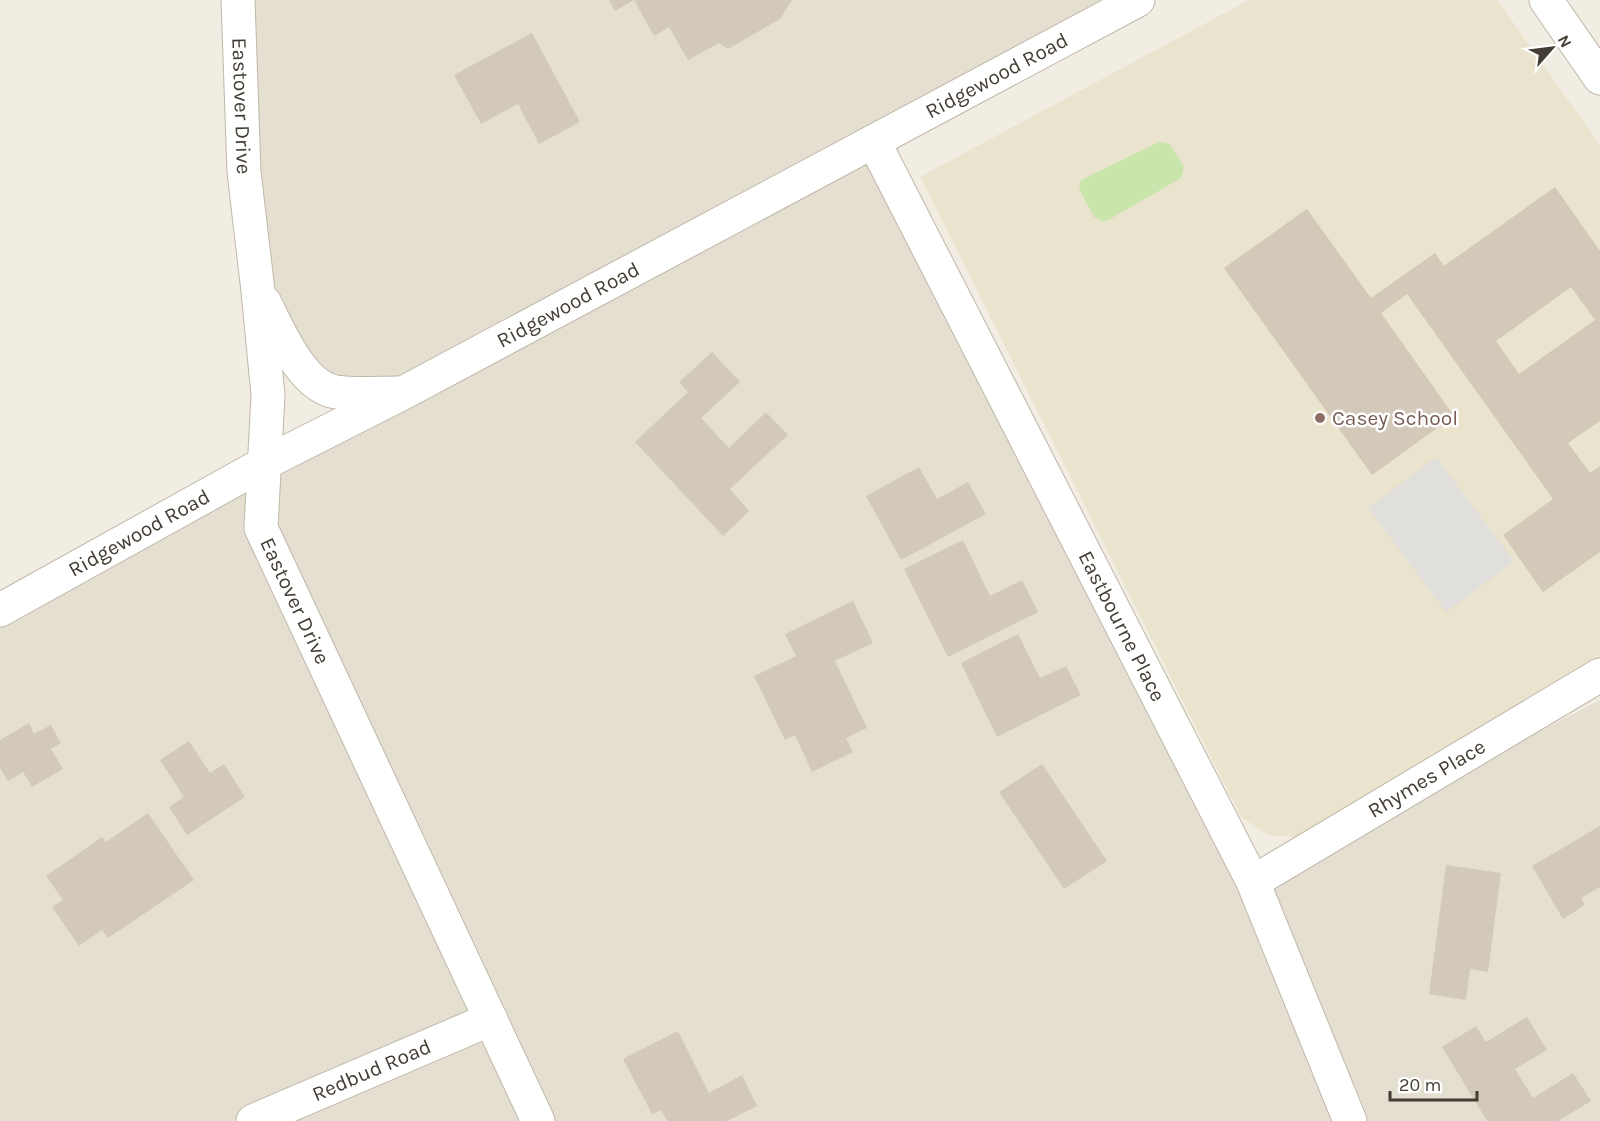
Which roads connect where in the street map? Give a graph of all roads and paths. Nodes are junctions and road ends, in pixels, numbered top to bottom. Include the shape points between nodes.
1 (238, 0) edge
2 (1138, 0) edge
3 (1546, 0) edge
4 (1600, 78) edge
5 (874, 142) junction
6 (258, 291) junction
7 (403, 393) junction
8 (265, 464) junction
9 (0, 610) edge
10 (1600, 675) edge
11 (1253, 882) junction
12 (490, 1019) junction
13 (254, 1121) edge
14 (538, 1121) edge
15 (1350, 1121) edge

1 - 6 street, Eastover Drive via 244,172
2 - 5 street, Ridgewood Road
3 - 4 street
5 - 7 street, Ridgewood Road
5 - 11 street, Eastbourne Place
6 - 7 street via 298,365 313,380 334,392
6 - 8 street, Eastover Drive via 268,394
7 - 8 street, Ridgewood Road
8 - 9 street, Ridgewood Road
8 - 12 street, Eastover Drive via 261,528
10 - 11 street, Rhymes Place
11 - 15 street, Eastbourne Place
12 - 13 street, Redbud Road
12 - 14 street, Eastover Drive

